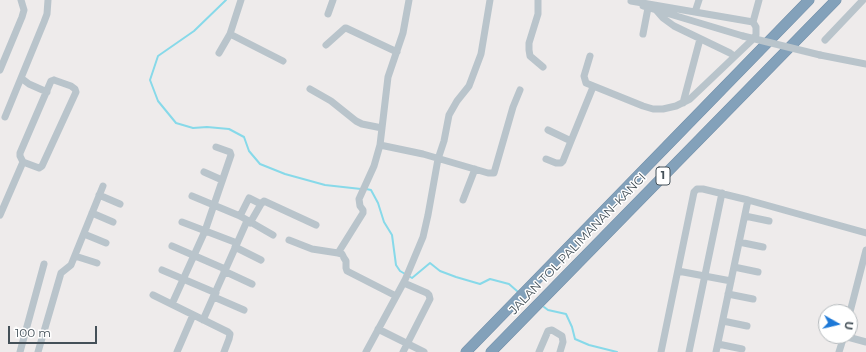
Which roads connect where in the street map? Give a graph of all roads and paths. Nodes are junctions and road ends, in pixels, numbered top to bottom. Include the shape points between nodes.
1 (21, 0) edge
2 (48, 0) edge
3 (241, 0) edge
4 (333, 0) edge
5 (409, 0) edge
6 (490, 0) edge
7 (538, 0) edge
8 (629, 0) edge
9 (698, 0) edge
10 (759, 0) edge
11 (809, 0) edge
12 (836, 0) edge
13 (863, 0) edge
14 (648, 8) junction
15 (656, 10) junction
16 (695, 12) junction
17 (328, 14) dead end
18 (753, 22) junction
19 (230, 34) junction
20 (643, 34) dead end
21 (700, 38) junction
22 (825, 40) dead end
23 (326, 45) dead end
24 (397, 52) junction
25 (219, 53) dead end
26 (590, 56) dead end
27 (734, 56) junction
28 (283, 61) dead end
29 (866, 64) edge
30 (543, 67) dead end
31 (0, 70) edge
32 (21, 78) junction
33 (593, 86) junction
34 (310, 89) dead end
35 (520, 90) dead end
36 (47, 92) junction
37 (683, 103) junction
38 (5, 117) dead end
39 (382, 128) junction
40 (548, 130) dead end
41 (571, 141) junction
42 (380, 145) junction
43 (216, 146) dead end
44 (438, 158) junction
45 (546, 159) dead end
46 (23, 162) junction
47 (475, 169) junction
48 (204, 172) dead end
49 (222, 180) junction
50 (103, 186) dead end
51 (722, 193) junction
52 (99, 195) junction
53 (192, 196) dead end
54 (463, 200) dead end
55 (748, 200) junction
56 (120, 204) dead end
57 (261, 204) junction
58 (213, 206) junction
59 (92, 213) junction
60 (0, 215) edge
61 (240, 216) junction
62 (745, 216) junction
63 (769, 221) dead end
64 (113, 222) dead end
65 (182, 222) dead end
66 (249, 222) junction
67 (316, 225) dead end
68 (205, 231) junction
69 (866, 233) edge
70 (84, 234) junction
71 (273, 235) dead end
72 (289, 240) dead end
73 (739, 242) junction
74 (106, 243) dead end
75 (236, 245) junction
76 (172, 246) dead end
77 (763, 247) dead end
78 (866, 250) edge
79 (338, 253) junction
80 (194, 255) junction
81 (75, 256) junction
82 (261, 260) dead end
83 (44, 264) dead end
84 (97, 264) dead end
85 (734, 267) junction
86 (162, 270) dead end
87 (224, 270) junction
88 (678, 271) junction
89 (758, 272) dead end
90 (705, 276) junction
91 (184, 279) junction
92 (405, 281) junction
93 (731, 281) junction
94 (252, 284) dead end
95 (728, 294) junction
96 (153, 295) dead end
97 (215, 295) junction
98 (396, 296) junction
99 (753, 299) dead end
100 (172, 304) junction
101 (852, 304) edge
102 (244, 310) dead end
103 (193, 315) junction
104 (203, 320) junction
105 (723, 321) junction
106 (747, 326) dead end
107 (378, 329) junction
108 (407, 344) junction
109 (718, 344) junction
110 (742, 348) dead end
111 (20, 352) edge
112 (38, 352) edge
113 (177, 352) edge
114 (224, 352) edge
115 (366, 352) edge
116 (403, 352) edge
117 (424, 352) edge
118 (466, 352) edge
119 (491, 352) edge
120 (539, 352) edge
121 (560, 352) edge
122 (661, 352) edge
123 (689, 352) edge
124 (716, 352) edge

1 - 31 street via 24,10 22,17
2 - 32 street via 47,14
3 - 19 street
4 - 17 street
5 - 24 street
6 - 44 street via 481,54 469,86 450,115
7 - 30 street via 538,14 529,50 530,56
8 - 14 street
8 - 16 street
9 - 16 street
10 - 18 street
11 - 118 highway, JALAN TOL PALIMANAN–KANCI / 1
12 - 119 highway, JALAN TOL PALIMANAN–KANCI / 1
13 - 22 street
14 - 15 street
14 - 20 street
15 - 21 street via 674,26
15 - 29 street, bridge via 743,36
16 - 18 street
18 - 27 street via 756,35
19 - 25 street
19 - 28 street
21 - 27 street
21 - 37 street
23 - 24 street via 346,28
24 - 39 street via 388,77
26 - 33 street via 584,79
27 - 37 street
32 - 36 street
32 - 38 street
33 - 37 street via 653,109
33 - 41 street
34 - 39 street via 331,101 356,121
35 - 47 street via 494,173
36 - 46 street via 21,148 20,156
36 - 46 street via 51,81 54,80 72,86 76,92 42,166 39,168
39 - 42 street
40 - 41 street
41 - 45 street via 561,163
42 - 44 street
42 - 79 street via 359,199 362,213
43 - 49 street via 230,152 231,155
44 - 47 street
44 - 92 street via 423,237
46 - 60 street
47 - 54 street
48 - 49 street
49 - 58 street
50 - 52 street
51 - 55 street
51 - 88 street via 699,189 694,192
51 - 90 street
52 - 56 street
52 - 59 street
53 - 58 street
55 - 62 street
55 - 69 street
57 - 61 street via 249,198
57 - 66 street
57 - 67 street via 264,201
58 - 61 street
58 - 68 street
59 - 64 street
59 - 70 street
61 - 66 street
62 - 63 street
62 - 73 street
65 - 68 street
66 - 71 street
66 - 75 street
68 - 75 street
68 - 80 street
70 - 74 street
70 - 81 street
72 - 79 street via 312,249
73 - 77 street
73 - 85 street
75 - 82 street
75 - 87 street
76 - 80 street
78 - 101 street
79 - 98 street via 342,254 346,261 347,271
80 - 87 street
80 - 91 street
81 - 84 street
81 - 112 street via 71,265 60,273
83 - 111 street
85 - 89 street
85 - 93 street
86 - 91 street
87 - 94 street
87 - 97 street
88 - 90 street
88 - 122 street
90 - 93 street
90 - 123 street
91 - 97 street
91 - 100 street
92 - 98 street
92 - 108 street via 427,294 430,299
93 - 95 street
95 - 99 street
95 - 105 street
96 - 100 street
97 - 102 street
97 - 104 street
98 - 107 street
100 - 103 street
103 - 104 street
103 - 113 street
104 - 114 street via 230,334
105 - 106 street
105 - 109 street
107 - 108 street
107 - 115 street
108 - 116 street
108 - 117 street
109 - 110 street
109 - 124 street
120 - 121 street via 548,331 552,330 562,336

